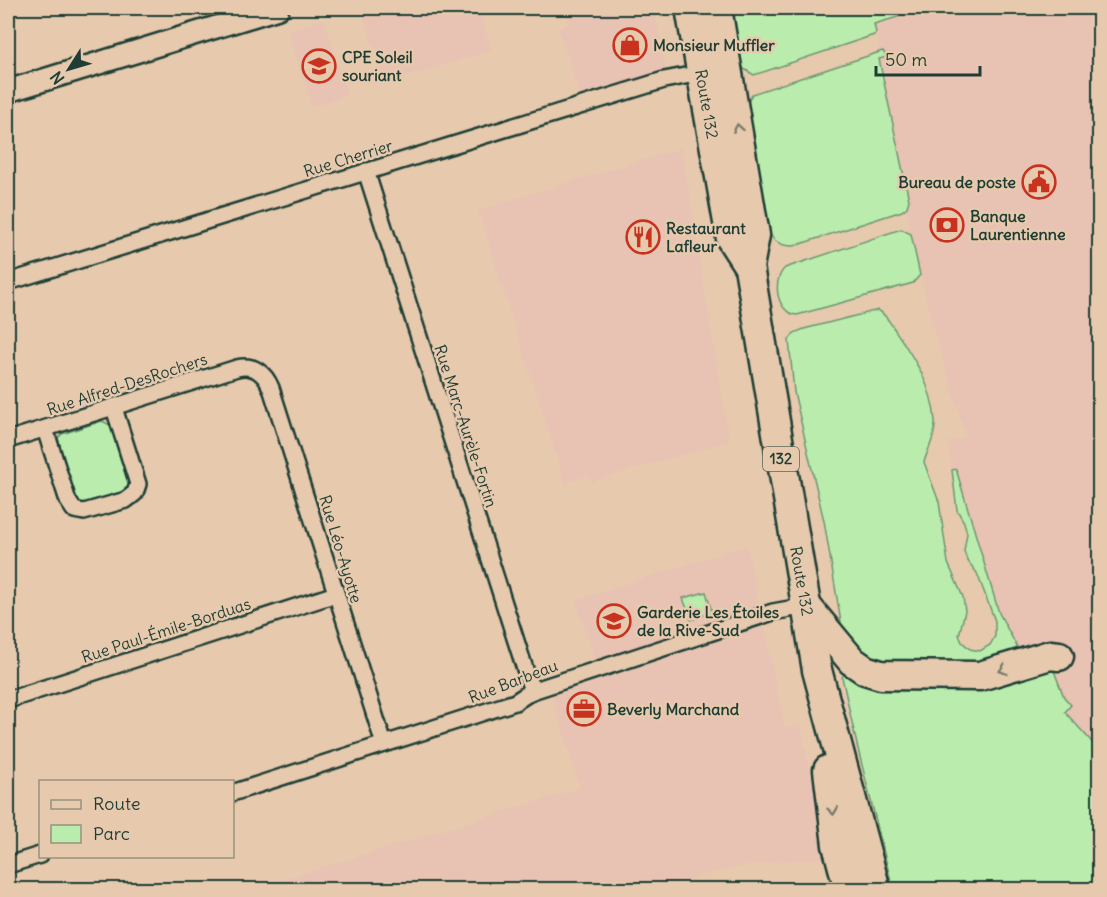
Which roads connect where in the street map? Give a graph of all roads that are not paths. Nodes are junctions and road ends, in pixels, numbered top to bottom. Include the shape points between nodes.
1 (278, 8) edge
2 (690, 8) edge
3 (717, 8) edge
4 (701, 73) junction
5 (8, 91) edge
6 (366, 171) junction
7 (749, 267) junction
8 (8, 282) edge
9 (257, 370) joint
10 (114, 408) junction
11 (45, 429) junction
12 (8, 441) edge
13 (336, 594) junction
14 (806, 606) junction
15 (1059, 656) dead end
16 (817, 670) junction
17 (532, 691) junction
18 (8, 700) edge
19 (384, 744) junction
20 (234, 792) edge
21 (39, 855) edge
22 (8, 866) edge
23 (847, 882) edge
24 (876, 890) edge

1 - 5 street
2 - 4 highway, Route 132 / 132
7 -> 3 highway, Route 132 / 132 via 755,236
4 - 6 street, Rue Cherrier via 664,80
4 - 7 highway, Route 132 / 132 via 731,239
6 - 8 street, Rue Cherrier
6 - 17 street, Rue Marc-Aurèle-Fortin
7 - 14 highway, Route 132 / 132
9 - 10 street, Rue Alfred-DesRochers via 237,368
9 - 13 street, Rue Léo-Ayotte via 271,388
10 - 11 street, Rue Alfred-DesRochers
10 - 11 street via 138,484 126,500 84,512 74,510
11 - 12 street, Rue Alfred-DesRochers
13 - 18 street, Rue Paul-Émile-Borduas
13 - 19 street, Rue Léo-Ayotte
15 -> 14 highway via 1050,655 980,676 881,675 852,661
14 - 16 highway, Route 132 / 132
14 - 17 street, Rue Barbeau via 773,612
16 -> 23 highway, 132 via 837,845
16 - 24 highway, Route 132 / 132
17 - 19 street, Rue Barbeau via 515,702
19 - 20 street, Rue Barbeau
21 - 22 street

